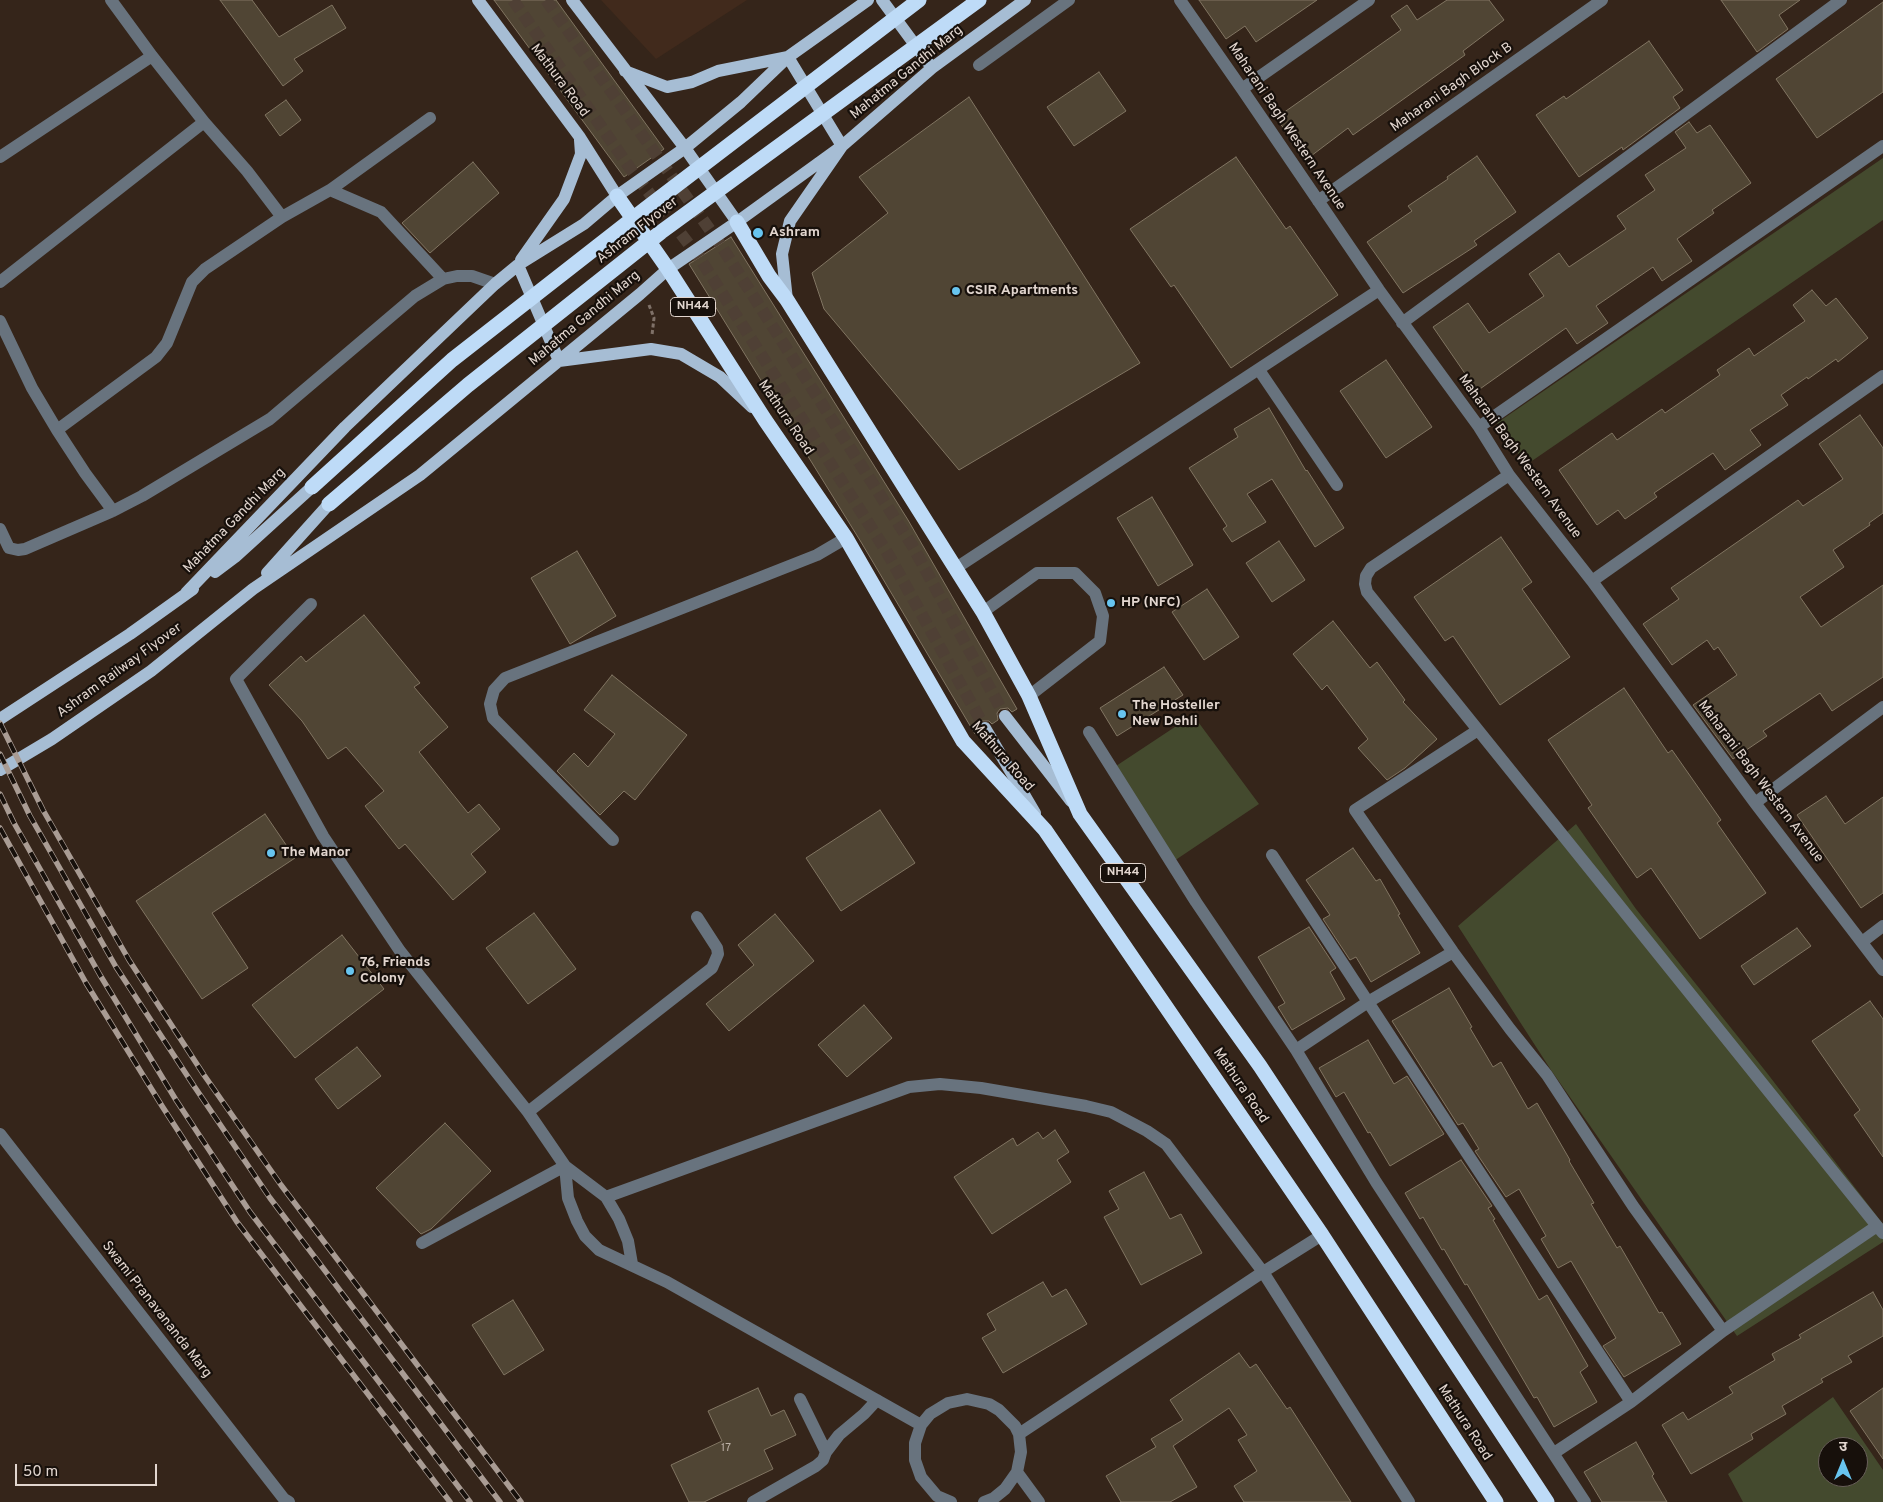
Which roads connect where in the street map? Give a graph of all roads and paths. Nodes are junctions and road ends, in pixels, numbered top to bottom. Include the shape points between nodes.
1 (112, 0) edge
2 (478, 0) edge
3 (572, 0) edge
4 (868, 0) edge
5 (882, 0) edge
6 (919, 0) edge
7 (979, 0) edge
8 (1025, 0) edge
9 (1068, 0) edge
10 (1180, 0) edge
11 (1369, 0) edge
12 (1602, 0) edge
13 (1841, 0) edge
14 (152, 56) junction
15 (788, 57) junction
16 (979, 65) dead end
17 (932, 68) junction
18 (625, 70) junction
19 (1242, 89) junction
20 (430, 118) dead end
21 (204, 122) junction
22 (580, 136) junction
23 (842, 146) junction
24 (1883, 146) edge
25 (685, 148) junction
26 (0, 157) edge
27 (330, 190) junction
28 (616, 196) junction
29 (1318, 201) junction
30 (282, 217) junction
31 (737, 222) junction
32 (518, 265) junction
33 (668, 269) junction
34 (443, 279) junction
35 (0, 282) edge
36 (494, 284) junction
37 (1379, 290) junction
38 (787, 300) junction
39 (649, 304) dead end
40 (0, 321) edge
41 (1402, 323) junction
42 (652, 337) dead end
43 (559, 360) junction
44 (1259, 370) junction
45 (1883, 376) edge
46 (765, 420) junction
47 (1479, 427) junction
48 (58, 430) junction
49 (1509, 475) junction
50 (1337, 484) dead end
51 (312, 487) joint
52 (329, 504) joint
53 (113, 511) junction
54 (0, 529) edge
55 (846, 538) junction
56 (956, 568) junction
57 (1592, 581) junction
58 (253, 589) junction
59 (186, 593) junction
60 (311, 604) dead end
61 (983, 612) junction
62 (1029, 696) junction
63 (1883, 707) edge
64 (1005, 716) tunnel mouth
65 (0, 719) edge
66 (985, 728) tunnel mouth
67 (1478, 730) junction
68 (1089, 732) dead end
69 (0, 770) edge
70 (1755, 803) junction
71 (1080, 814) junction
72 (1045, 830) junction
73 (613, 840) dead end
74 (1272, 855) dead end
75 (697, 917) dead end
76 (1883, 926) edge
77 (1862, 942) junction
78 (1453, 952) junction
79 (1883, 970) edge
80 (1368, 1002) junction
81 (1296, 1050) junction
82 (528, 1112) junction
83 (0, 1134) edge
84 (565, 1166) junction
85 (606, 1197) junction
86 (1880, 1230) edge
87 (1322, 1235) junction
88 (422, 1243) dead end
89 (632, 1264) junction
90 (1262, 1272) junction
91 (1723, 1331) junction
92 (800, 1399) dead end
93 (877, 1400) junction
94 (1631, 1402) junction
95 (921, 1425) junction
96 (1019, 1434) junction
97 (826, 1452) junction
98 (1554, 1453) junction
99 (1017, 1472) junction
100 (285, 1501) edge
101 (753, 1502) edge
102 (951, 1502) edge
103 (984, 1502) edge
104 (1039, 1502) edge
105 (1409, 1502) edge
106 (1496, 1502) edge
107 (1547, 1502) edge
108 (1585, 1502) edge

1 - 14 street
2 - 22 main road, Mathura Road
3 - 18 main road, Mathura Road
4 - 15 main road, Mahatma Gandhi Marg
5 - 17 main road
6 - 51 highway, Ashram Flyover via 452,360
7 - 52 highway, Ashram Flyover via 661,232 468,385
8 - 17 main road, Mahatma Gandhi Marg
9 - 16 street
10 - 19 street, Maharani Bagh Western Avenue
11 - 19 street
12 - 29 street, Maharani Bagh Block B
13 - 41 street
14 - 21 street
14 - 26 street
15 - 18 main road via 718,71 692,82 667,87
15 - 23 main road
15 - 25 main road, Mahatma Gandhi Marg
17 - 23 main road, Mahatma Gandhi Marg
18 - 25 main road, Mathura Road
19 - 29 street, Maharani Bagh Western Avenue
20 - 27 street
21 - 30 street
21 - 35 street
22 - 28 main road, Mathura Road
22 - 32 main road via 581,154 564,199
23 - 31 main road, Mahatma Gandhi Marg
23 - 38 main road via 790,221 782,254
24 - 47 street
25 - 28 main road, Mahatma Gandhi Marg
25 - 31 main road, Mathura Road / NH44
27 - 30 street
27 - 34 street via 381,212
28 - 32 main road, Mahatma Gandhi Marg via 584,224
28 - 33 highway, Mathura Road / NH44
29 - 37 street, Maharani Bagh Western Avenue
30 - 48 street via 204,269 192,282 170,337 156,357
31 - 33 main road, Mahatma Gandhi Marg
31 - 38 highway, Mathura Road / NH44
32 - 36 main road, Mahatma Gandhi Marg
32 - 43 main road
33 - 43 main road, Mahatma Gandhi Marg
33 - 46 highway, Mathura Road / NH44
34 - 36 street via 472,276
34 - 53 street via 415,296 270,419
36 - 59 main road, Mahatma Gandhi Marg via 345,427
37 - 41 street, Maharani Bagh Western Avenue
37 - 44 street
38 - 56 highway, Mathura Road / NH44
39 - 42 path via 654,318
40 - 48 street via 32,388
41 - 47 street, Maharani Bagh Western Avenue
43 - 46 main road via 650,349 681,354 720,377
43 - 58 main road, Mahatma Gandhi Marg via 420,475
44 - 50 street
44 - 56 street
45 - 57 street
46 - 55 highway, Mathura Road / NH44
47 - 49 street, Maharani Bagh Western Avenue
48 - 53 street
49 - 57 street, Maharani Bagh Western Avenue
49 - 67 street via 1371,568 1365,584 1367,592
51 - 59 main road, Mahatma Gandhi Marg via 236,557
52 - 58 main road
53 - 54 street via 25,549 9,548
55 - 72 highway, Mathura Road / NH44 via 963,741
55 - 73 street via 816,555 504,678 494,690 490,704 493,718
56 - 61 highway, Mathura Road / NH44
57 - 70 street, Maharani Bagh Western Avenue
58 - 69 main road, Ashram Railway Flyover via 151,671 52,739
59 - 65 main road, Ashram Railway Flyover via 130,634
60 - 82 street via 236,679 324,836 400,951
61 - 62 highway, Mathura Road / NH44
61 - 62 street via 1037,572 1074,573 1095,593 1103,616 1100,641
62 - 71 highway, Mathura Road / NH44
63 - 70 street
64 - 71 main road
66 - 72 main road
67 - 78 street via 1355,810
67 - 86 street
68 - 81 street via 1196,902
70 - 77 street, Maharani Bagh Western Avenue
71 - 107 highway, Mathura Road / NH44 via 1260,1066
72 - 87 highway, Mathura Road / NH44
74 - 80 street
75 - 82 street via 717,948 712,968
76 - 77 street
77 - 79 street, Maharani Bagh Western Avenue
78 - 80 street
78 - 91 street via 1547,1075 1633,1206
80 - 81 street
80 - 94 street
81 - 98 street via 1376,1182
82 - 84 street
83 - 100 street, Swami Pranavananda Marg
84 - 85 street
84 - 88 street
84 - 89 street via 568,1198 585,1236 599,1250
85 - 89 street via 628,1241
85 - 90 street via 909,1087 940,1084 982,1088 1111,1112 1147,1131 1166,1144
86 - 91 street
87 - 90 street
87 - 106 highway, Mathura Road / NH44
89 - 93 street
90 - 96 street
90 - 105 street
91 - 94 street
92 - 97 street
93 - 95 street
93 - 97 street via 839,1435
94 - 98 street
95 - 96 street via 948,1403 972,1400 999,1410
95 - 102 street via 915,1452 917,1468 930,1489
96 - 99 street via 1021,1452
97 - 101 street via 816,1466
98 - 108 street
99 - 103 street via 1005,1489
99 - 104 street

